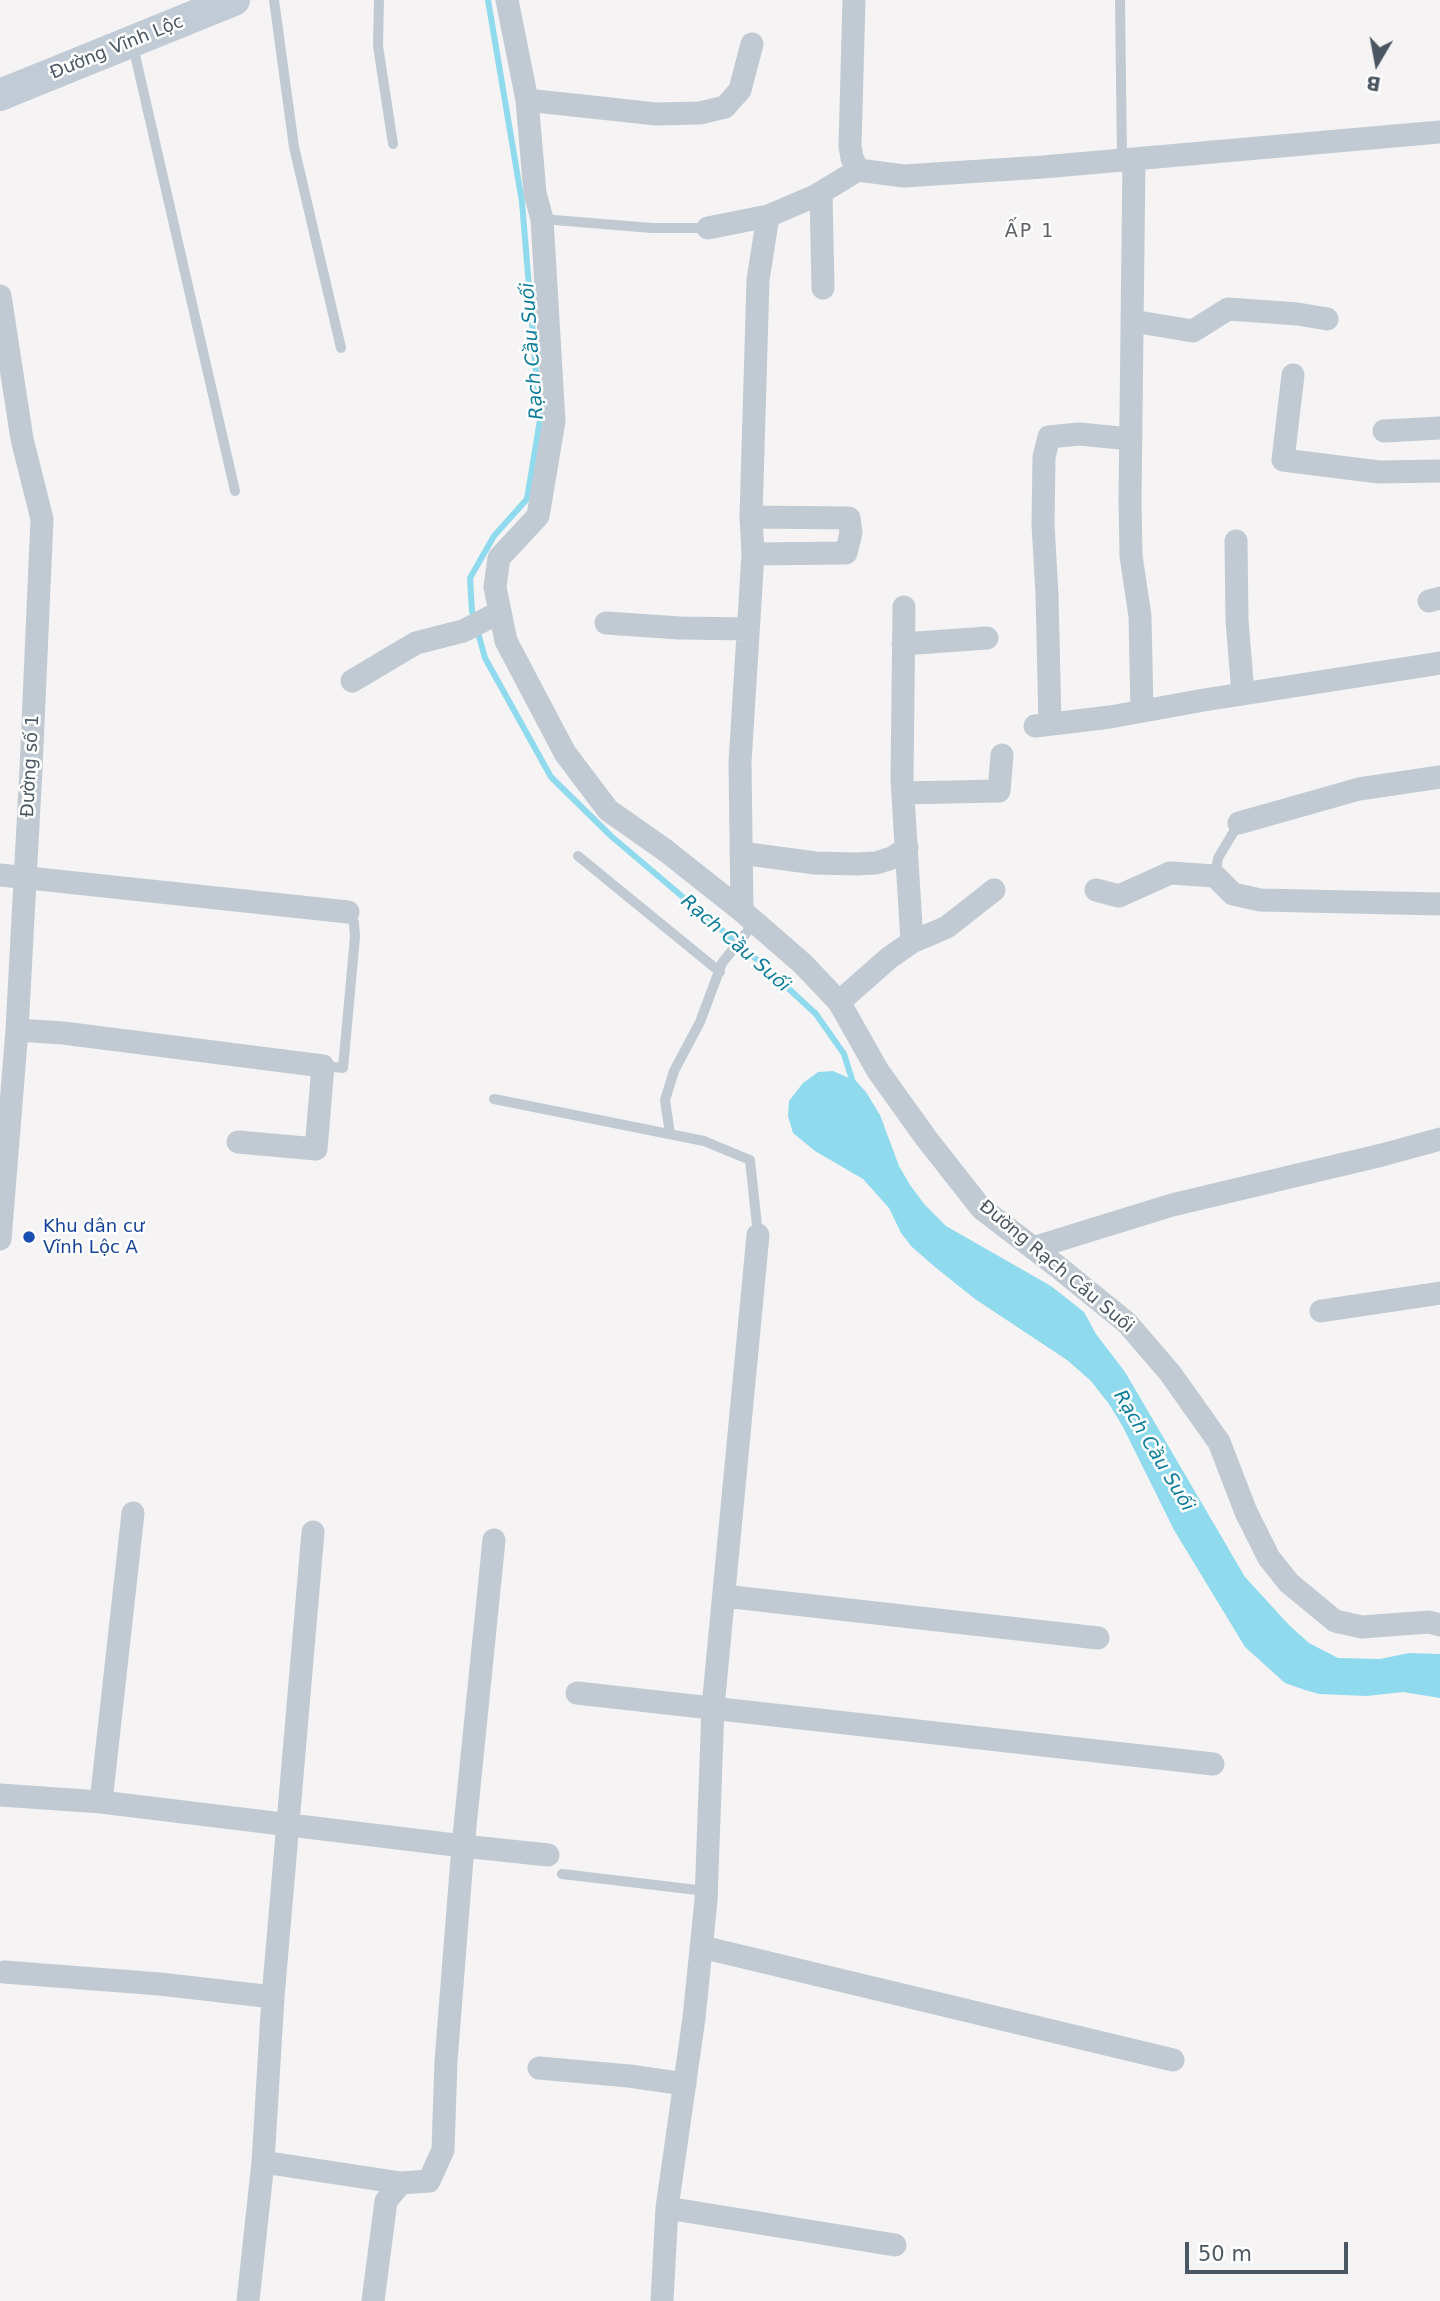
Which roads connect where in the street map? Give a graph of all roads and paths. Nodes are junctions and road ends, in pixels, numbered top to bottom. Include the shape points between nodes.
1 (274, 0) edge
2 (379, 0) edge
3 (507, 0) edge
4 (854, 0) edge
5 (1120, 0) edge
6 (217, 3) edge
7 (132, 43) junction
8 (752, 44) dead end
9 (0, 95) edge
10 (527, 100) junction
11 (1440, 132) edge
12 (393, 144) dead end
13 (1128, 159) junction
14 (858, 170) junction
15 (821, 192) junction
16 (768, 216) junction
17 (542, 219) junction
18 (708, 228) joint
19 (823, 288) dead end
20 (0, 296) edge
21 (1328, 319) dead end
22 (1132, 321) junction
23 (341, 348) dead end
24 (1293, 375) dead end
25 (1440, 428) edge
26 (1384, 431) dead end
27 (1131, 439) junction
28 (11, 442) edge
29 (1440, 471) edge
30 (235, 491) dead end
31 (751, 517) junction
32 (1236, 541) dead end
33 (753, 554) junction
34 (904, 607) dead end
35 (493, 616) junction
36 (607, 623) dead end
37 (748, 629) junction
38 (987, 638) dead end
39 (904, 644) junction
40 (1440, 663) edge
41 (352, 681) dead end
42 (1243, 694) junction
43 (1142, 711) junction
44 (1002, 755) dead end
45 (1440, 777) edge
46 (903, 793) junction
47 (1239, 822) joint
48 (907, 848) junction
49 (741, 853) junction
50 (578, 856) dead end
51 (0, 875) edge
52 (1215, 876) junction
53 (26, 878) junction
54 (994, 890) dead end
55 (1096, 890) dead end
56 (1440, 904) edge
57 (348, 912) joint
58 (748, 923) junction
59 (912, 942) junction
60 (721, 967) junction
61 (839, 1002) junction
62 (18, 1030) junction
63 (323, 1066) junction
64 (494, 1099) dead end
65 (670, 1134) junction
66 (1440, 1139) edge
67 (238, 1142) dead end
68 (758, 1235) joint
69 (0, 1239) edge
70 (1033, 1248) junction
71 (1440, 1293) edge
72 (1321, 1311) dead end
73 (133, 1513) dead end
74 (313, 1532) dead end
75 (494, 1540) dead end
76 (724, 1596) junction
77 (1440, 1625) edge
78 (1098, 1638) dead end
79 (577, 1693) dead end
80 (713, 1707) junction
81 (1213, 1764) dead end
82 (0, 1795) edge
83 (101, 1802) junction
84 (288, 1825) junction
85 (463, 1846) junction
86 (548, 1855) dead end
87 (562, 1874) dead end
88 (706, 1891) junction
89 (702, 1947) junction
90 (4, 1972) dead end
91 (273, 1997) junction
92 (1173, 2060) dead end
93 (539, 2068) dead end
94 (685, 2084) junction
95 (263, 2162) junction
96 (401, 2183) junction
97 (667, 2208) junction
98 (895, 2245) dead end
99 (248, 2301) edge
100 (373, 2301) edge
101 (662, 2301) edge

1 - 23 lane via 294,147
2 - 12 lane via 377,46
3 - 10 street
4 - 14 street via 850,146
5 - 13 lane
6 - 7 main road, Đường Vĩnh Lộc
7 - 9 main road, Đường Vĩnh Lộc
7 - 30 lane
8 - 10 street via 740,90 725,107 656,114
10 - 17 street via 535,193
11 - 13 street
13 - 14 street via 904,176
13 - 22 street
14 - 15 street
15 - 16 street
15 - 19 street
16 - 18 street
16 - 31 street via 758,280
17 - 18 lane
17 - 35 street via 554,421 538,516 499,558
20 - 28 street, Đường số 1
21 - 22 street via 1228,309 1193,331
22 - 27 street
24 - 29 street via 1283,460 1379,472
25 - 26 street
27 - 43 street via 1131,556 1140,616
27 - 43 street via 1049,437 1044,457 1042,725
28 - 53 street, Đường số 1 via 42,519
31 - 33 street
31 - 33 street via 849,517 851,533 846,553
32 - 42 street
33 - 37 street
34 - 39 street
35 - 41 street via 463,631 416,643
35 - 58 street, Đường Rạch Cầu Suối via 565,753 608,810 665,850
36 - 37 street
37 - 49 street via 740,762
38 - 39 street
39 - 46 street
40 - 42 street
42 - 43 street
44 - 46 street via 999,791
45 - 47 street via 1359,789
46 - 48 street
47 - 52 lane via 1218,858
48 - 49 street via 892,858 856,864
48 - 59 street
49 - 58 street
50 - 60 lane
51 - 53 street
52 - 55 street via 1170,873 1119,896
52 - 56 street via 1233,894 1260,900
53 - 57 street
53 - 62 street, Đường số 1
54 - 59 street via 947,927
57 - 63 lane via 355,937 343,1068
58 - 60 lane
58 - 61 street, Đường Rạch Cầu Suối via 803,964
59 - 61 street
60 - 65 lane via 667,1090
61 - 70 street, Đường Rạch Cầu Suối via 878,1070 981,1208
62 - 63 street
62 - 69 street, Đường số 1
63 - 67 street via 316,1149
64 - 65 lane
65 - 68 lane via 704,1141 750,1160
66 - 70 street via 1172,1205
68 - 76 street
70 - 77 street, Đường Rạch Cầu Suối via 1127,1323 1170,1373 1219,1442 1246,1513 1269,1558 1289,1583 1335,1621 1362,1627
71 - 72 street
73 - 83 street
74 - 84 street
75 - 85 street
76 - 78 street
76 - 80 street
79 - 80 street
80 - 81 street
80 - 88 street
82 - 83 street
83 - 84 street
84 - 85 street
84 - 91 street
85 - 86 street
85 - 96 street via 443,2150 429,2181
87 - 88 lane
88 - 89 street
89 - 92 street
89 - 94 street
90 - 91 street
91 - 95 street
93 - 94 street
94 - 97 street
95 - 96 street
95 - 99 street
96 - 100 street via 387,2201
97 - 98 street
97 - 101 street

